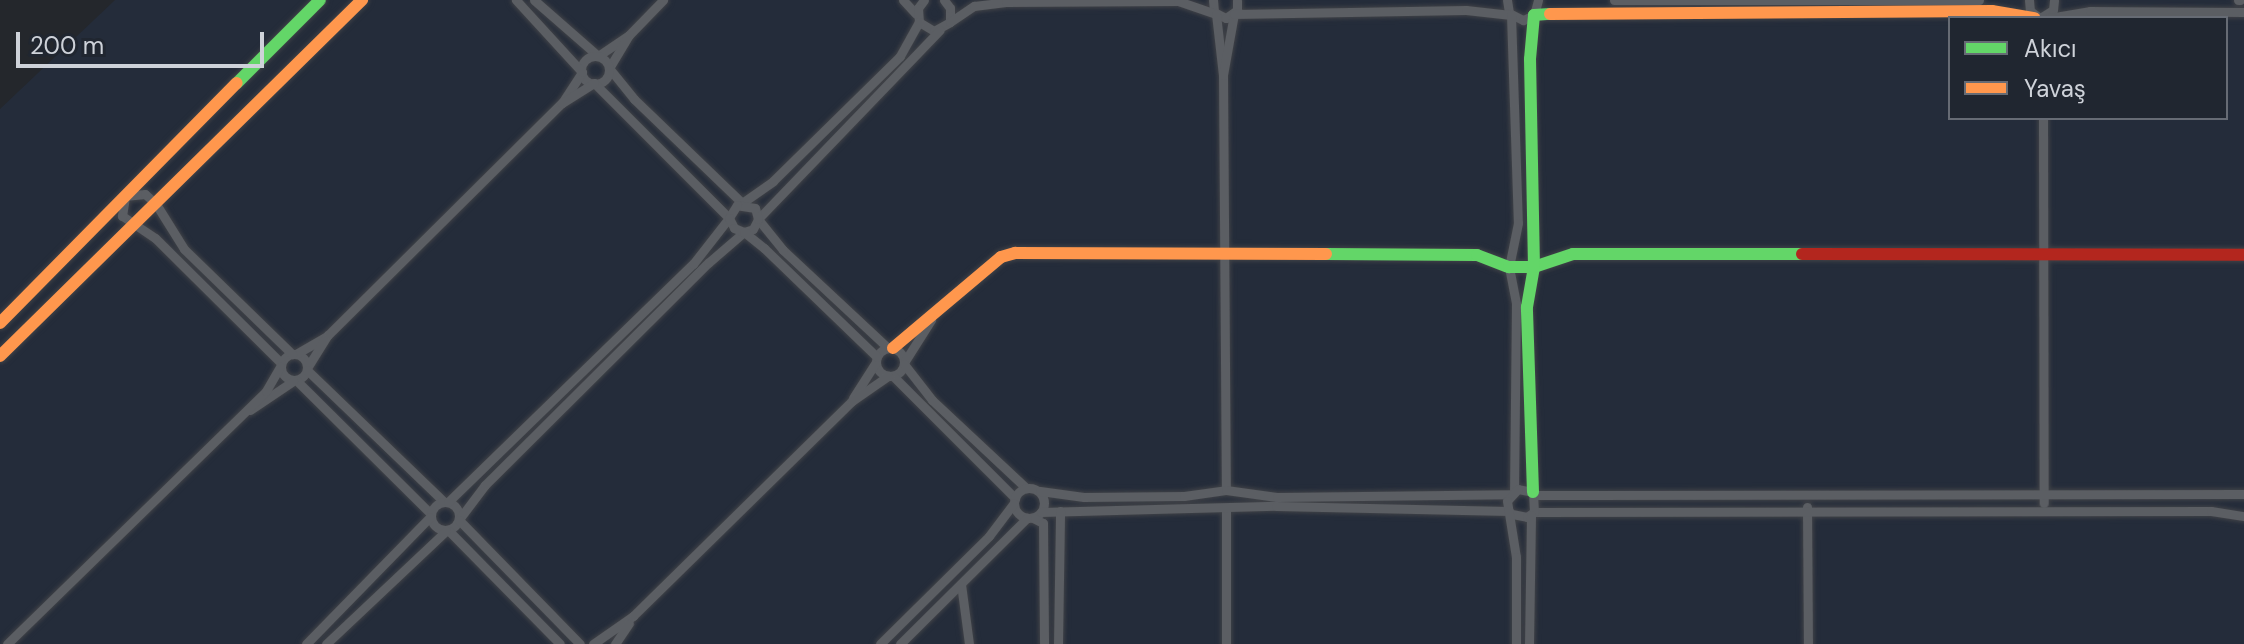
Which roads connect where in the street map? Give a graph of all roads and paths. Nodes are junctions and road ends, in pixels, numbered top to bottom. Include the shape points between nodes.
1 (320, 0) edge
2 (362, 0) edge
3 (516, 0) edge
4 (534, 0) edge
5 (663, 0) edge
6 (903, 0) edge
7 (924, 0) edge
8 (944, 0) edge
9 (1213, 0) edge
10 (1237, 0) edge
11 (1507, 0) edge
12 (1538, 0) edge
13 (1614, 0) edge
14 (1979, 0) edge
15 (2029, 0) edge
16 (2054, 0) edge
17 (2166, 0) edge
18 (1715, 6) edge
19 (1831, 6) edge
20 (1921, 6) edge
21 (2166, 12) junction
22 (2244, 12) edge
23 (1216, 14) junction
24 (1234, 14) junction
25 (1511, 15) junction
26 (1534, 15) junction
27 (2033, 16) edge
28 (2050, 16) edge
29 (918, 18) junction
30 (950, 22) junction
31 (940, 30) junction
32 (629, 35) junction
33 (598, 56) junction
34 (609, 68) junction
35 (582, 72) junction
36 (1223, 75) junction
37 (594, 83) junction
38 (562, 103) junction
39 (2043, 120) edge
40 (125, 196) junction
41 (742, 203) junction
42 (156, 204) junction
43 (729, 218) junction
44 (758, 219) junction
45 (134, 226) junction
46 (744, 232) junction
47 (1225, 253) junction
48 (2043, 253) junction
49 (2244, 255) edge
50 (1509, 267) junction
51 (1534, 267) junction
52 (689, 275) junction
53 (933, 318) junction
54 (0, 323) edge
55 (328, 335) junction
56 (891, 348) junction
57 (294, 354) junction
58 (0, 356) edge
59 (876, 360) junction
60 (904, 363) junction
61 (281, 365) junction
62 (307, 369) junction
63 (890, 376) junction
64 (295, 380) junction
65 (852, 401) junction
66 (560, 403) junction
67 (243, 413) junction
68 (496, 459) junction
69 (504, 467) junction
70 (1026, 488) junction
71 (1226, 490) junction
72 (1040, 491) junction
73 (1512, 493) junction
74 (1534, 494) junction
75 (2244, 494) edge
76 (1807, 496) junction
77 (1636, 497) junction
78 (2044, 497) junction
79 (1014, 500) junction
80 (446, 502) junction
81 (1338, 502) junction
82 (1226, 509) junction
83 (1636, 510) junction
84 (1807, 510) junction
85 (2044, 510) junction
86 (1060, 511) junction
87 (1511, 512) junction
88 (1533, 513) junction
89 (430, 516) junction
90 (1034, 516) junction
91 (2244, 516) edge
92 (459, 519) junction
93 (447, 531) junction
94 (961, 584) junction
95 (633, 616) junction
96 (1516, 639) edge
97 (1529, 639) edge
98 (7, 644) edge
99 (306, 644) edge
100 (326, 644) edge
101 (560, 644) edge
102 (580, 644) edge
103 (593, 644) edge
104 (615, 644) edge
105 (880, 644) edge
106 (900, 644) edge
107 (969, 644) edge
108 (1044, 644) edge
109 (1058, 644) edge
110 (1226, 644) edge
111 (1808, 644) edge

1 - 40 street
2 - 42 street
3 - 35 street
4 - 33 street
5 - 32 street
6 - 29 street
7 - 29 street
8 - 30 street
9 - 23 street
10 - 24 street
11 - 25 street
12 - 26 street
13 - 18 street
14 - 20 street
15 - 27 street
16 - 28 street
17 - 21 street
18 - 19 street
18 - 26 street
19 - 20 street
20 - 27 street
21 - 22 street
21 - 28 street
23 - 24 street
23 - 30 street via 1178,1 1006,2 974,6
23 - 36 street
24 - 25 street via 1466,10
24 - 36 street
25 - 26 street via 1523,20
25 - 50 street via 1518,223
26 - 51 street
27 - 28 street
29 - 31 street via 927,30
29 - 41 street via 900,56 773,181
30 - 31 street
31 - 44 street
32 - 33 street
32 - 34 street
33 - 34 street
33 - 35 street via 587,59
34 - 37 street via 605,80
34 - 41 street
35 - 37 street
35 - 38 street
36 - 47 street
37 - 38 street
37 - 43 street
38 - 55 street
39 - 48 street
40 - 42 street via 145,194
40 - 45 street via 122,216
40 - 54 street
41 - 43 street
41 - 44 street via 755,208
42 - 45 street
42 - 57 street via 184,249
43 - 46 street
43 - 52 street
44 - 46 street
44 - 56 street via 783,250
45 - 58 street
45 - 61 street via 155,238
46 - 52 street
46 - 59 street
47 - 50 street via 1477,255
47 - 53 street via 1015,253 1001,257
47 - 71 street
48 - 49 street
48 - 51 street via 1573,254
48 - 78 street
50 - 51 street
50 - 73 street via 1516,304
51 - 74 street via 1527,307
52 - 66 street
53 - 56 street
53 - 60 street
55 - 57 street
55 - 62 street
56 - 59 street
56 - 60 street
57 - 61 street
57 - 62 street
59 - 63 street
59 - 65 street
60 - 63 street
60 - 70 street via 932,400
61 - 64 street
61 - 67 street
62 - 64 street
62 - 80 street
63 - 65 street
63 - 79 street
64 - 67 street
64 - 89 street
65 - 95 street
66 - 68 street
66 - 69 street
67 - 98 street
68 - 69 street
68 - 80 street
69 - 92 street
70 - 72 street
70 - 79 street
71 - 72 street via 1170,497
71 - 81 street
72 - 90 street via 1045,504
73 - 74 street
73 - 81 street
73 - 87 street
74 - 77 street
74 - 88 street
75 - 78 street
76 - 77 street
76 - 78 street
76 - 84 street
77 - 83 street
78 - 85 street
79 - 90 street
79 - 105 street via 989,536
80 - 89 street
80 - 92 street
81 - 82 street
81 - 87 street
82 - 86 street
82 - 110 street
83 - 84 street
83 - 88 street
84 - 85 street
84 - 111 street
85 - 91 street via 2211,511
86 - 90 street
86 - 109 street
87 - 88 street
87 - 96 street
88 - 97 street
89 - 93 street via 435,527
89 - 99 street
90 - 94 street
90 - 108 street via 1043,523
92 - 93 street
92 - 102 street
93 - 100 street
93 - 101 street
94 - 106 street
94 - 107 street
95 - 103 street
95 - 104 street
96 - 97 street

